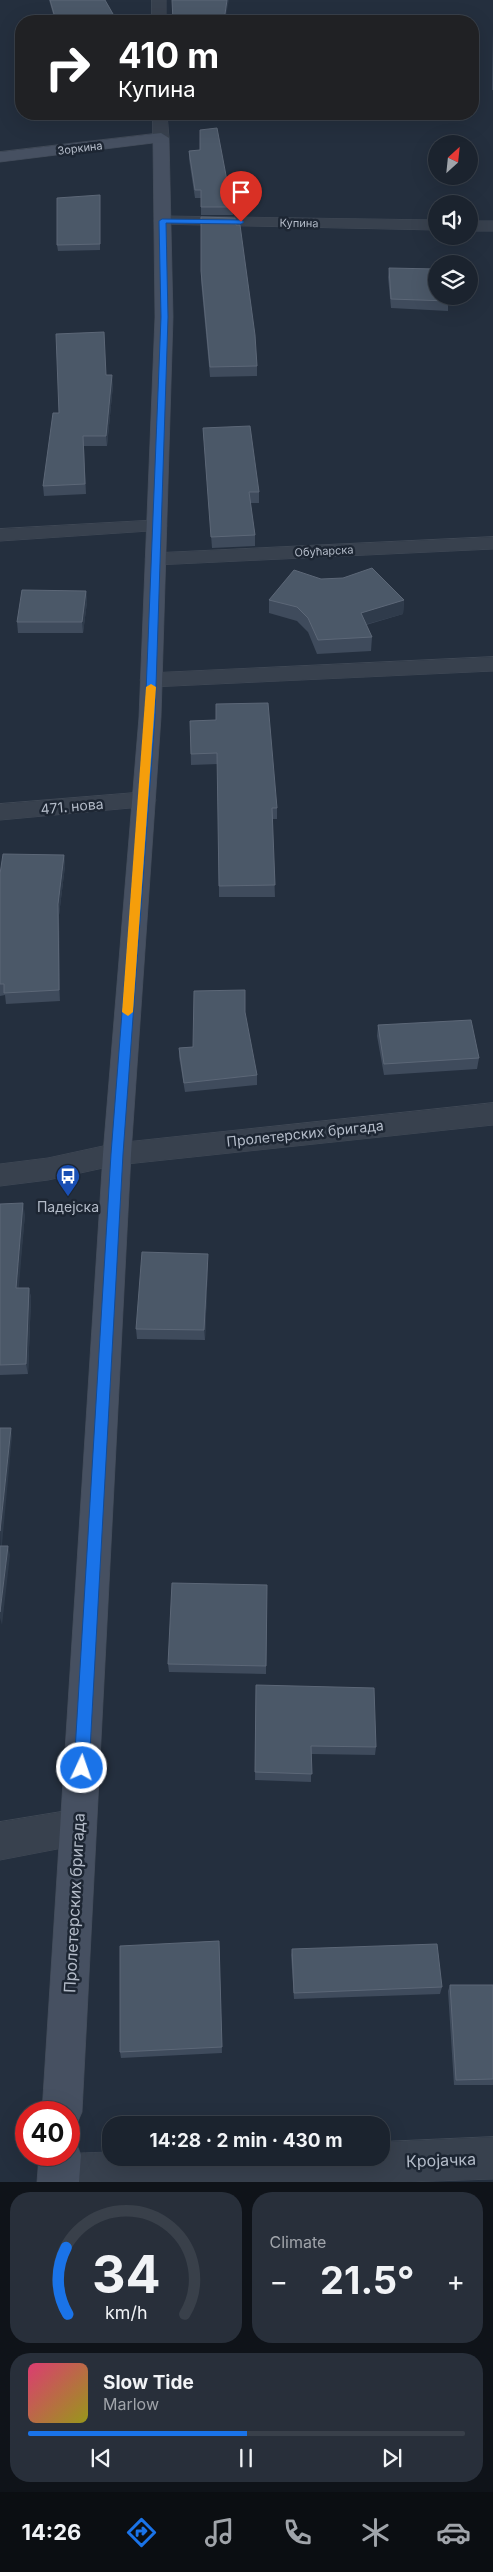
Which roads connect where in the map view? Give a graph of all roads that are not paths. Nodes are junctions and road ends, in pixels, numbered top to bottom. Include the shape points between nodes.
1 (159, 0) edge
2 (159, 15) edge
3 (161, 126) edge
4 (0, 157) edge
5 (162, 221) junction
6 (428, 225) edge
7 (478, 226) edge
8 (493, 226) edge
9 (157, 526) junction
10 (0, 535) edge
11 (493, 543) edge
12 (155, 559) junction
13 (493, 664) edge
14 (151, 680) junction
15 (144, 800) junction
16 (0, 812) edge
17 (493, 1114) edge
18 (117, 1154) junction
19 (0, 1175) edge
20 (78, 1827) junction
21 (0, 1841) edge
22 (63, 2101) edge
23 (493, 2158) edge
24 (59, 2171) edge

1 - 2 street
3 - 4 street, Зоркина
3 - 5 street, Пролетерских бригада
5 - 6 street, Купина
5 - 9 street, Пролетерских бригада via 164,317
7 - 8 street
9 - 10 street
9 - 12 street, Пролетерских бригада
11 - 12 street, Обућарска
12 - 14 street, Пролетерских бригада
13 - 14 street
14 - 15 street, Пролетерских бригада
15 - 16 street, 471. нова
15 - 18 street, Пролетерских бригада
17 - 18 street, Пролетерских бригада
18 - 19 street via 48,1169
18 - 20 street, Пролетерских бригада
20 - 21 street
20 - 22 street, Пролетерских бригада
23 - 24 street, Кројачка

